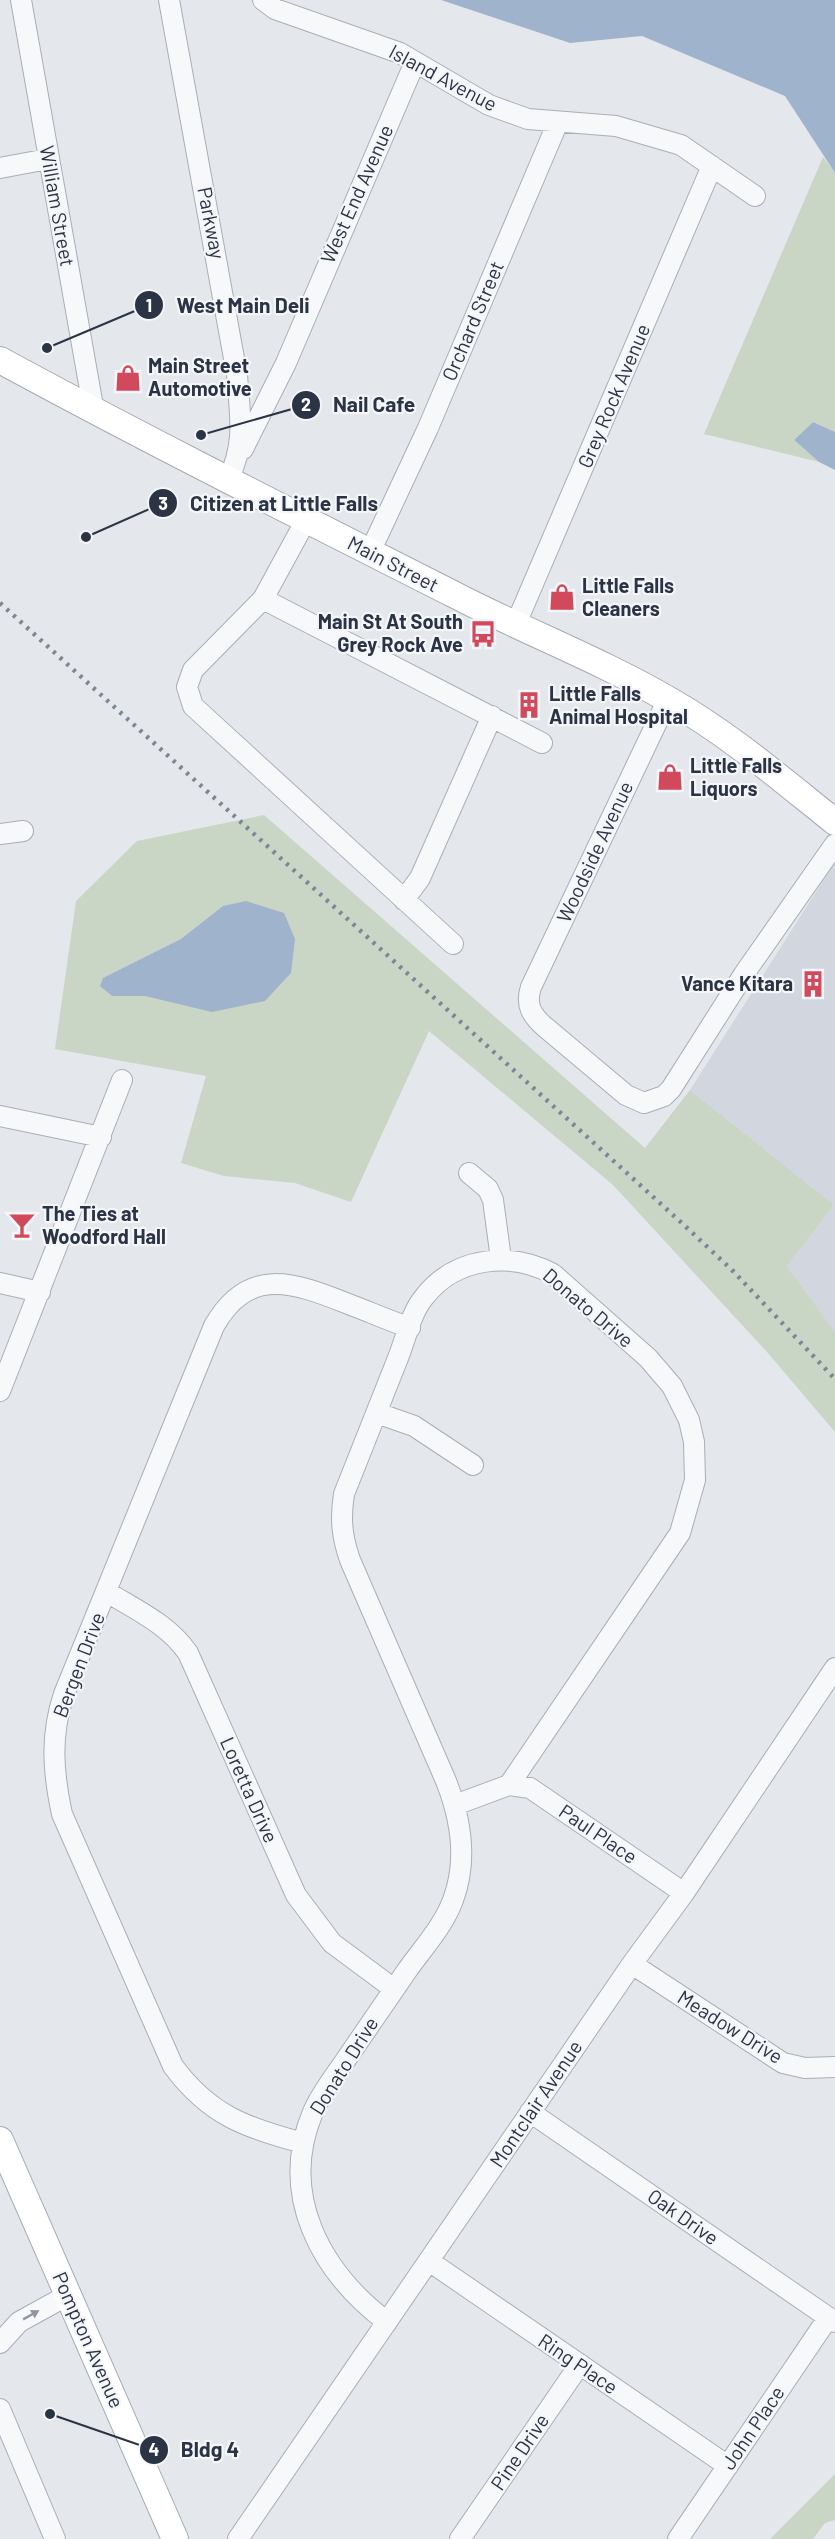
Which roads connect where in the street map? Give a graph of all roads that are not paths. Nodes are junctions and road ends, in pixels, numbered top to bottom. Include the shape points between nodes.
1 (21, 0) edge
2 (169, 0) edge
3 (263, 0) edge
4 (415, 62) junction
5 (558, 122) junction
6 (48, 159) junction
7 (712, 166) junction
8 (0, 168) edge
9 (755, 196) dead end
10 (0, 360) edge
11 (94, 412) junction
12 (239, 456) junction
13 (228, 481) junction
14 (306, 520) junction
15 (370, 552) junction
16 (263, 599) junction
17 (514, 626) junction
18 (668, 699) junction
19 (492, 717) junction
20 (542, 743) dead end
21 (835, 822) edge
22 (23, 831) dead end
23 (0, 834) edge
24 (835, 844) edge
25 (404, 900) junction
26 (453, 944) dead end
27 (122, 1080) dead end
28 (0, 1116) edge
29 (101, 1137) junction
30 (469, 1173) dead end
31 (501, 1259) junction
32 (0, 1283) edge
33 (40, 1292) junction
34 (410, 1328) junction
35 (0, 1391) edge
36 (377, 1413) junction
37 (473, 1465) dead end
38 (107, 1592) junction
39 (835, 1668) edge
40 (509, 1785) junction
41 (455, 1804) junction
42 (684, 1893) junction
43 (632, 1964) junction
44 (394, 1989) junction
45 (835, 2067) edge
46 (530, 2112) junction
47 (0, 2140) edge
48 (303, 2143) junction
49 (429, 2261) junction
50 (68, 2295) junction
51 (832, 2320) edge
52 (387, 2322) junction
53 (0, 2343) edge
54 (580, 2364) junction
55 (0, 2409) edge
56 (728, 2466) junction
57 (55, 2539) edge
58 (175, 2539) edge
59 (238, 2539) edge
60 (460, 2539) edge
61 (678, 2539) edge

1 - 6 street, William Street
2 - 12 street, Parkway via 236,366
3 - 4 street, Island Avenue via 275,9 360,37
4 - 5 street, Island Avenue via 489,105 528,118
4 - 12 street, West End Avenue via 286,363
5 - 7 street, Island Avenue via 589,122 637,130 681,145
5 - 15 street, Orchard Street via 428,428
6 - 8 street
6 - 11 street, William Street
7 - 9 street, Island Avenue
7 - 17 street, Grey Rock Avenue
10 - 11 main road, Main Street
11 - 13 main road, Main Street
12 - 13 street, Parkway
13 - 14 main road, Main Street
14 - 15 main road, Main Street
14 - 16 street
15 - 17 main road, Main Street
16 - 19 street
16 - 25 street via 193,670 187,687 193,706
17 - 18 main road, Main Street
18 - 21 main road, Main Street via 753,756
18 - 24 street, Woodside Avenue via 531,987 529,1007 545,1028 626,1095 644,1103 664,1096
19 - 20 street
19 - 25 street via 420,879
22 - 23 street
25 - 26 street
27 - 29 street
28 - 29 street
29 - 33 street
30 - 31 street via 488,1189 493,1200
31 - 34 street, Donato Drive via 471,1265 443,1279 423,1297
31 - 40 street, Donato Drive via 524,1262 553,1274 648,1358 672,1386 689,1420 695,1480 680,1533
32 - 33 street
33 - 35 street
34 - 36 street, Donato Drive
34 - 38 street, Bergen Drive via 291,1283 260,1287 230,1304 214,1326
36 - 37 street via 414,1426
36 - 41 street, Donato Drive via 344,1494 340,1523 344,1541
38 - 44 street, Loretta Drive via 180,1641 296,1895 332,1942
38 - 48 street, Bergen Drive via 56,1722 53,1774 62,1814 173,2066 193,2091 220,2113 254,2130
39 - 42 street, Montclair Avenue
40 - 41 street
40 - 42 street, Paul Place via 530,1788
41 - 44 street, Donato Drive via 461,1862 453,1899 436,1932
42 - 43 street, Montclair Avenue
43 - 45 street, Meadow Drive via 783,2063 805,2068
43 - 46 street, Montclair Avenue
44 - 48 street, Donato Drive via 322,2095
46 - 49 street, Montclair Avenue
46 - 51 street, Oak Drive
47 - 50 main road, Pompton Avenue
48 - 52 street, Donato Drive via 304,2198 321,2250 352,2294
49 - 52 street, Montclair Avenue
49 - 54 street, Ring Place
53 -> 50 street via 20,2322
50 - 58 main road, Pompton Avenue
51 - 56 street, John Place
52 - 59 street, Montclair Avenue
54 - 56 street, Ring Place
54 - 60 street, Pine Drive
55 - 57 street
56 - 61 street, John Place

